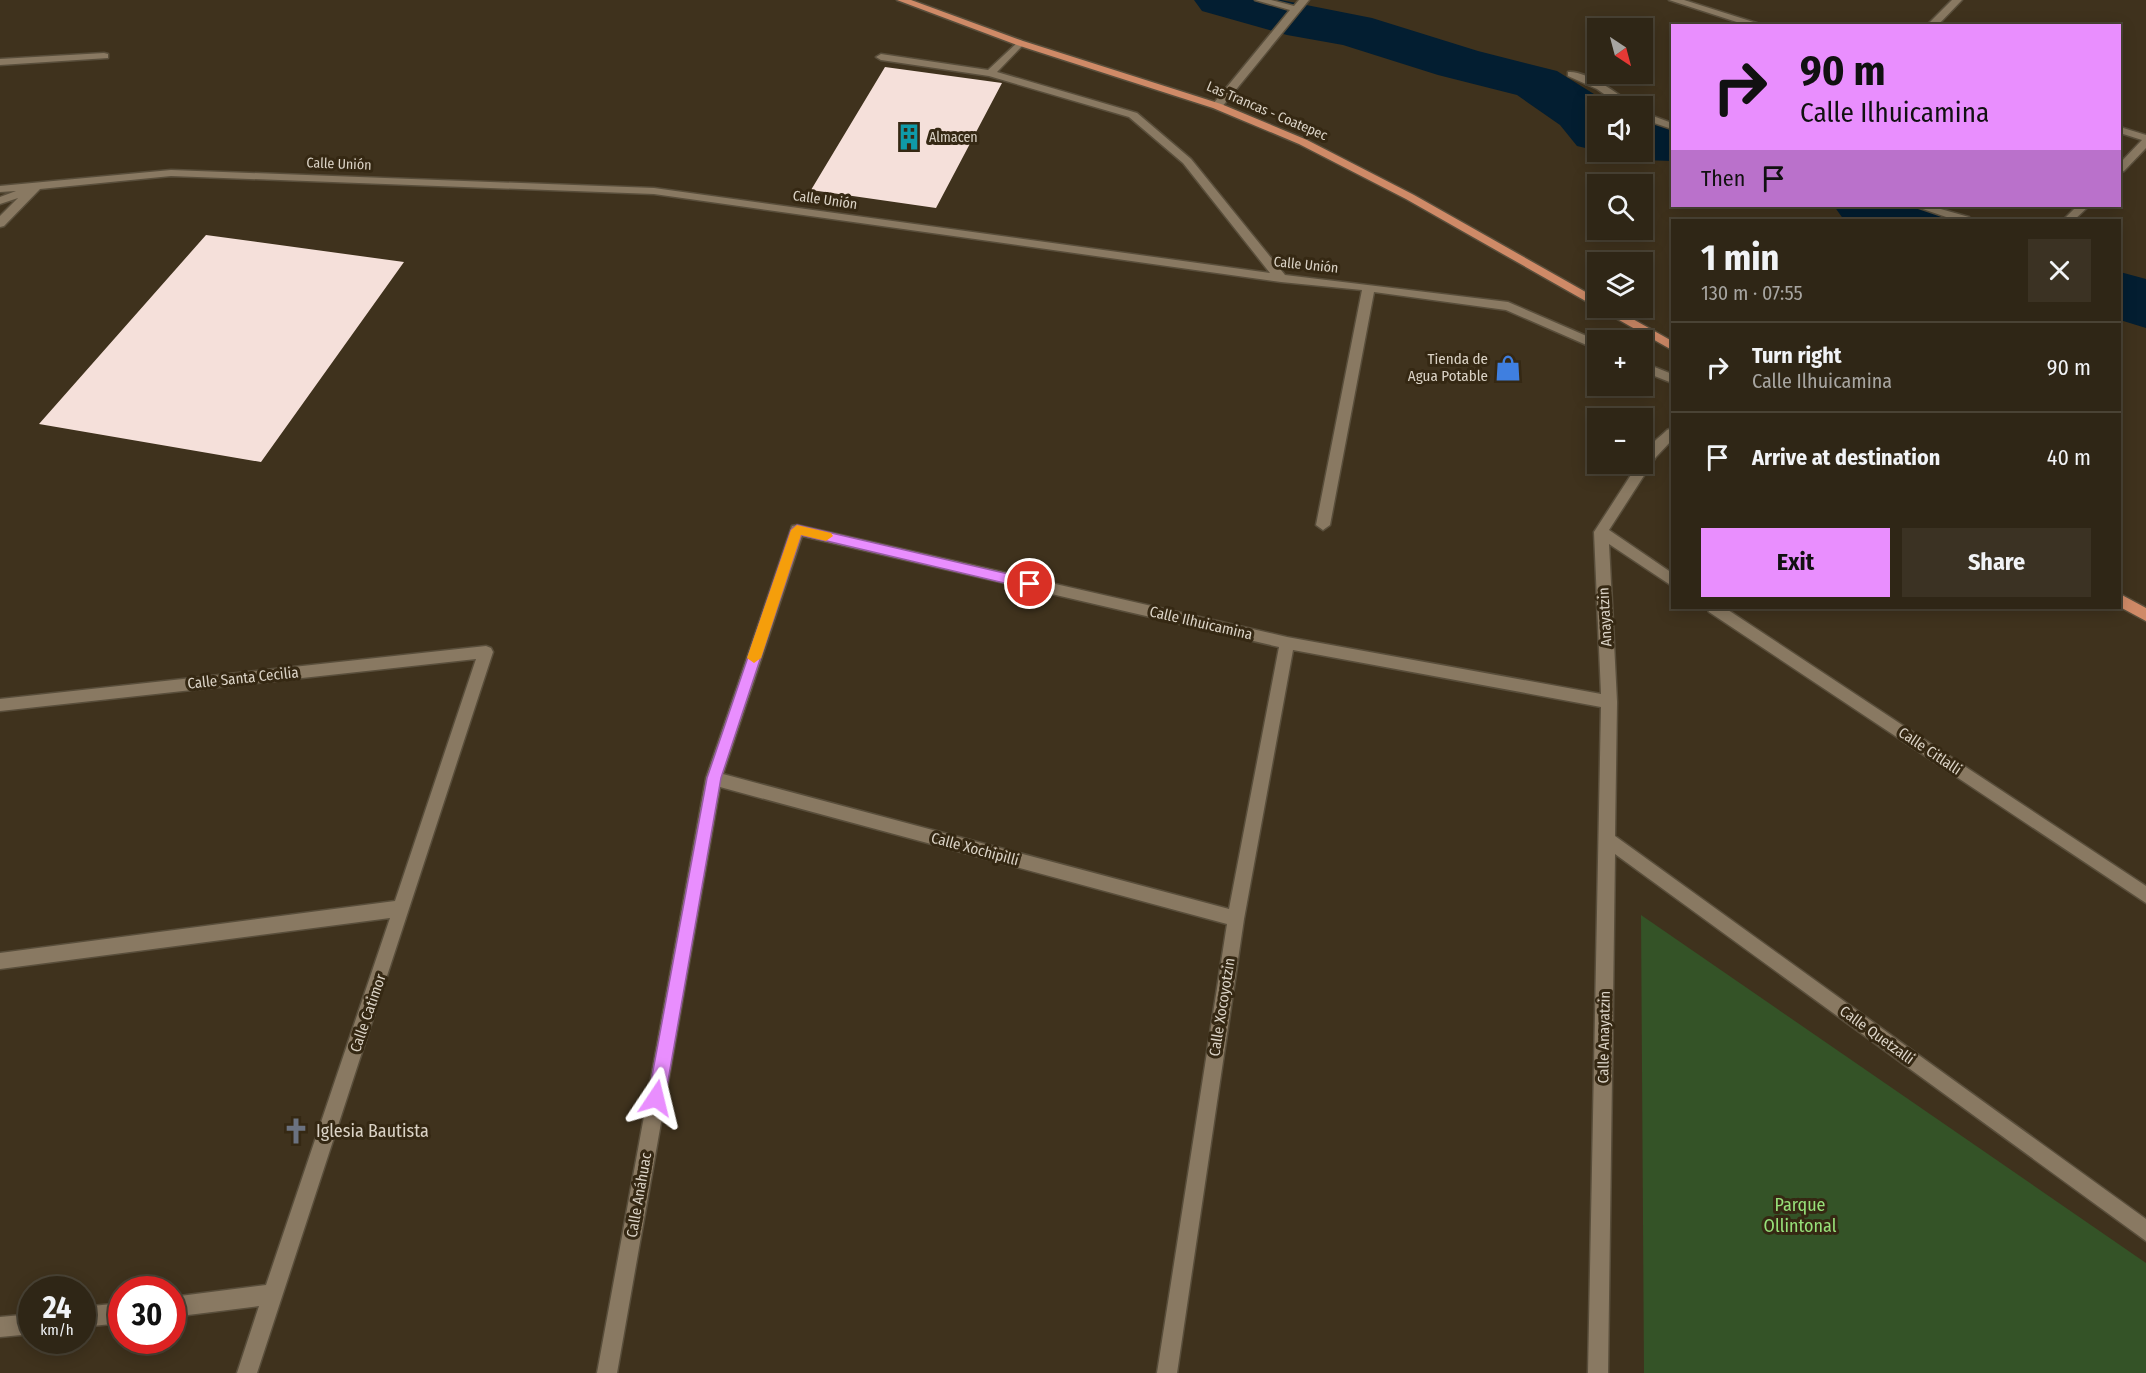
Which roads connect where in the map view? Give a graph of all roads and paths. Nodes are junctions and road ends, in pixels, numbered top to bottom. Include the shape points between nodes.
1 (902, 0) edge
2 (1260, 0) edge
3 (1304, 0) edge
4 (1674, 0) edge
5 (1957, 0) edge
6 (1296, 9) junction
7 (1754, 24) edge
8 (1933, 24) edge
9 (1020, 43) junction
10 (104, 56) dead end
11 (881, 57) dead end
12 (0, 62) edge
13 (990, 73) junction
14 (1572, 74) dead end
15 (1613, 96) edge
16 (1218, 106) junction
17 (1653, 119) edge
18 (1671, 126) edge
19 (2121, 130) edge
20 (2146, 140) edge
21 (2121, 168) edge
22 (36, 186) junction
23 (0, 189) edge
24 (0, 201) edge
25 (1923, 207) edge
26 (2082, 207) edge
27 (1962, 219) edge
28 (2069, 219) edge
29 (0, 223) edge
30 (1281, 278) junction
31 (1369, 287) junction
32 (1587, 297) edge
33 (1623, 318) edge
34 (1587, 341) edge
35 (1671, 345) edge
36 (1653, 371) edge
37 (1671, 379) edge
38 (1671, 434) edge
39 (1323, 525) dead end
40 (797, 530) joint
41 (1601, 532) junction
42 (1671, 579) edge
43 (2121, 601) edge
44 (1716, 609) edge
45 (2146, 615) edge
46 (1287, 643) junction
47 (486, 652) joint
48 (1609, 702) junction
49 (0, 705) edge
50 (714, 778) junction
51 (1608, 840) junction
52 (2146, 895) edge
53 (403, 908) junction
54 (1236, 920) junction
55 (0, 961) edge
56 (2146, 1231) edge
57 (273, 1294) junction
58 (186, 1304) edge
59 (18, 1325) edge
60 (0, 1327) edge
61 (247, 1373) edge
62 (607, 1373) edge
63 (1167, 1373) edge
64 (1598, 1373) edge

1 - 9 main road, Las Trancas - Coatepec
2 - 6 street
3 - 6 street
4 - 7 street
5 - 8 street
6 - 16 street
9 - 13 street
9 - 16 main road, Las Trancas - Coatepec
10 - 12 street
11 - 13 street
13 - 30 street via 1133,115 1186,161
14 - 15 street
16 - 32 main road, Las Trancas - Coatepec via 1303,142 1400,192
17 - 18 street
19 - 20 street
20 - 21 street
22 - 23 street, Calle Unión
22 - 24 street
22 - 29 street
22 - 30 street, Calle Unión via 171,173 654,191
25 - 27 street
26 - 28 street
30 - 31 street, Calle Unión
31 - 34 street, Calle Unión via 1508,306
31 - 39 street
33 - 35 main road
36 - 37 street
38 - 41 street via 1651,454
40 - 46 street, Calle Ilhuicamina
40 - 50 street, Calle Anáhuac
41 - 42 street
41 - 48 street, Anayatzin
43 - 45 main road
44 - 52 street, Calle Citlalli
46 - 48 street, Calle Ilhuicamina
46 - 54 street, Calle Xocoyotzin
47 - 49 street, Calle Santa Cecilia
47 - 53 street, Calle Catimor
48 - 51 street, Calle Anayatzin
50 - 54 street, Calle Xochipilli
50 - 62 street, Calle Anáhuac
51 - 56 street, Calle Quetzalli
51 - 64 street, Calle Anayatzin
53 - 55 street
53 - 57 street, Calle Catimor
54 - 63 street, Calle Xocoyotzin
57 - 58 street
57 - 61 street, Calle Catimor
59 - 60 street

